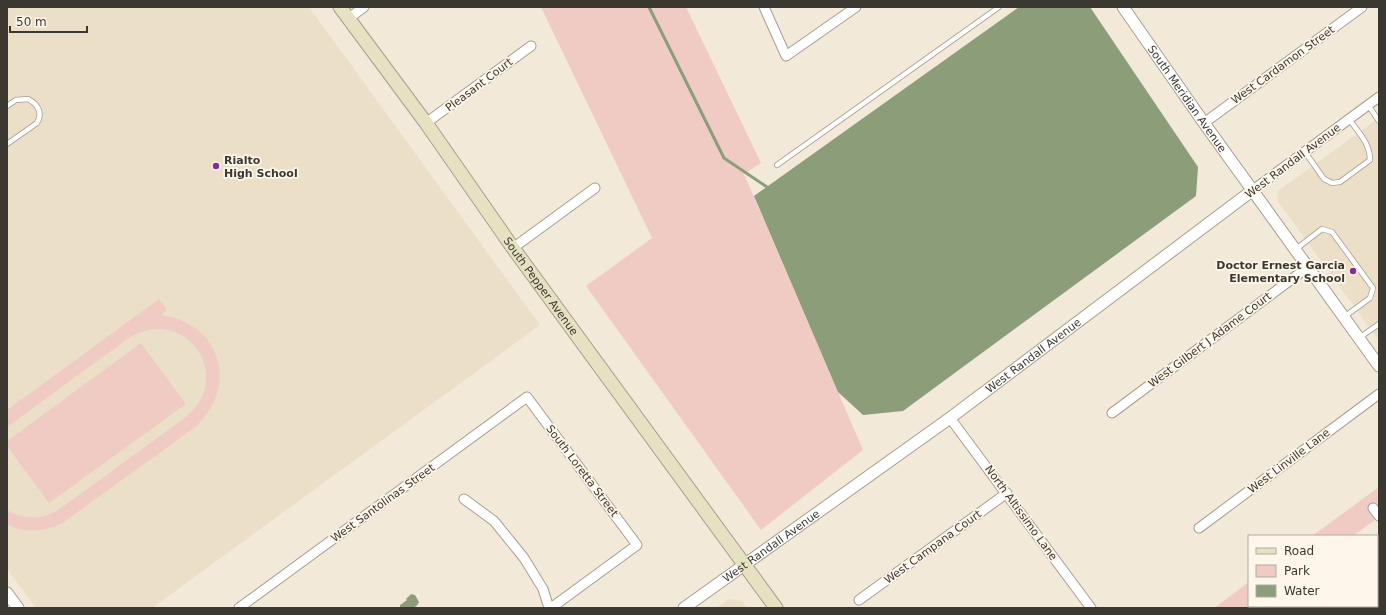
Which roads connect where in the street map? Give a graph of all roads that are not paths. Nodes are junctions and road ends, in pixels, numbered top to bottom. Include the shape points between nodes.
1 (340, 7) edge
2 (364, 7) edge
3 (764, 7) edge
4 (856, 7) edge
5 (999, 7) edge
6 (1362, 7) edge
7 (1125, 8) edge
8 (348, 18) junction
9 (531, 46) dead end
10 (1379, 97) edge
11 (1368, 105) junction
12 (7, 106) edge
13 (1349, 119) junction
14 (1379, 121) edge
15 (426, 123) junction
16 (1204, 123) junction
17 (7, 144) edge
18 (1305, 152) junction
19 (777, 165) dead end
20 (595, 188) dead end
21 (1253, 190) junction
22 (513, 248) junction
23 (1296, 249) junction
24 (1308, 267) junction
25 (1344, 317) junction
26 (1379, 324) edge
27 (1359, 338) junction
28 (1379, 366) edge
29 (1379, 394) edge
30 (527, 397) joint
31 (1112, 413) dead end
32 (950, 418) junction
33 (1007, 493) junction
34 (464, 499) dead end
35 (1373, 508) dead end
36 (1379, 516) edge
37 (1199, 528) dead end
38 (744, 564) junction
39 (7, 593) edge
40 (859, 600) dead end
41 (18, 608) edge
42 (239, 608) edge
43 (550, 608) edge
44 (684, 608) edge
45 (776, 608) edge
46 (1091, 608) edge

1 - 8 main road, South Pepper Avenue
2 - 8 street
3 - 4 street via 786,56
5 - 19 lane
6 - 16 street, West Cardamon Street
7 - 16 street, South Meridian Avenue
8 - 15 main road, South Pepper Avenue
9 - 15 street, Pleasant Court
10 - 11 street, West Randall Avenue
11 - 13 street, West Randall Avenue
11 - 14 lane
12 - 17 lane via 16,100 28,99 37,105 40,111 37,123
13 - 18 street, West Randall Avenue
13 - 18 lane via 1368,145 1370,160 1340,182 1332,183 1324,179
15 - 22 main road, South Pepper Avenue
16 - 21 street, South Meridian Avenue
18 - 21 street, West Randall Avenue
20 - 22 street
21 - 23 street, South Meridian Avenue
21 - 32 street, West Randall Avenue
22 - 38 main road, South Pepper Avenue
23 - 24 street, South Meridian Avenue
23 - 25 lane via 1322,229 1332,232 1373,288 1370,298
24 - 25 street, South Meridian Avenue
24 - 31 street, West Gilbert J Adame Court
25 - 27 street, South Meridian Avenue
26 - 27 lane
27 - 28 street, South Meridian Avenue
29 - 37 street, West Linville Lane
30 - 42 street, West Santolinas Street
30 - 43 street, South Loretta Street via 637,545
32 - 33 street, North Altissimo Lane
32 - 38 street, West Randall Avenue
33 - 40 street, West Campana Court
33 - 46 street, North Altissimo Lane
34 - 43 street via 494,521 524,558 543,589
35 - 36 street
38 - 44 street, West Randall Avenue
38 - 45 main road, South Pepper Avenue
39 - 41 street

